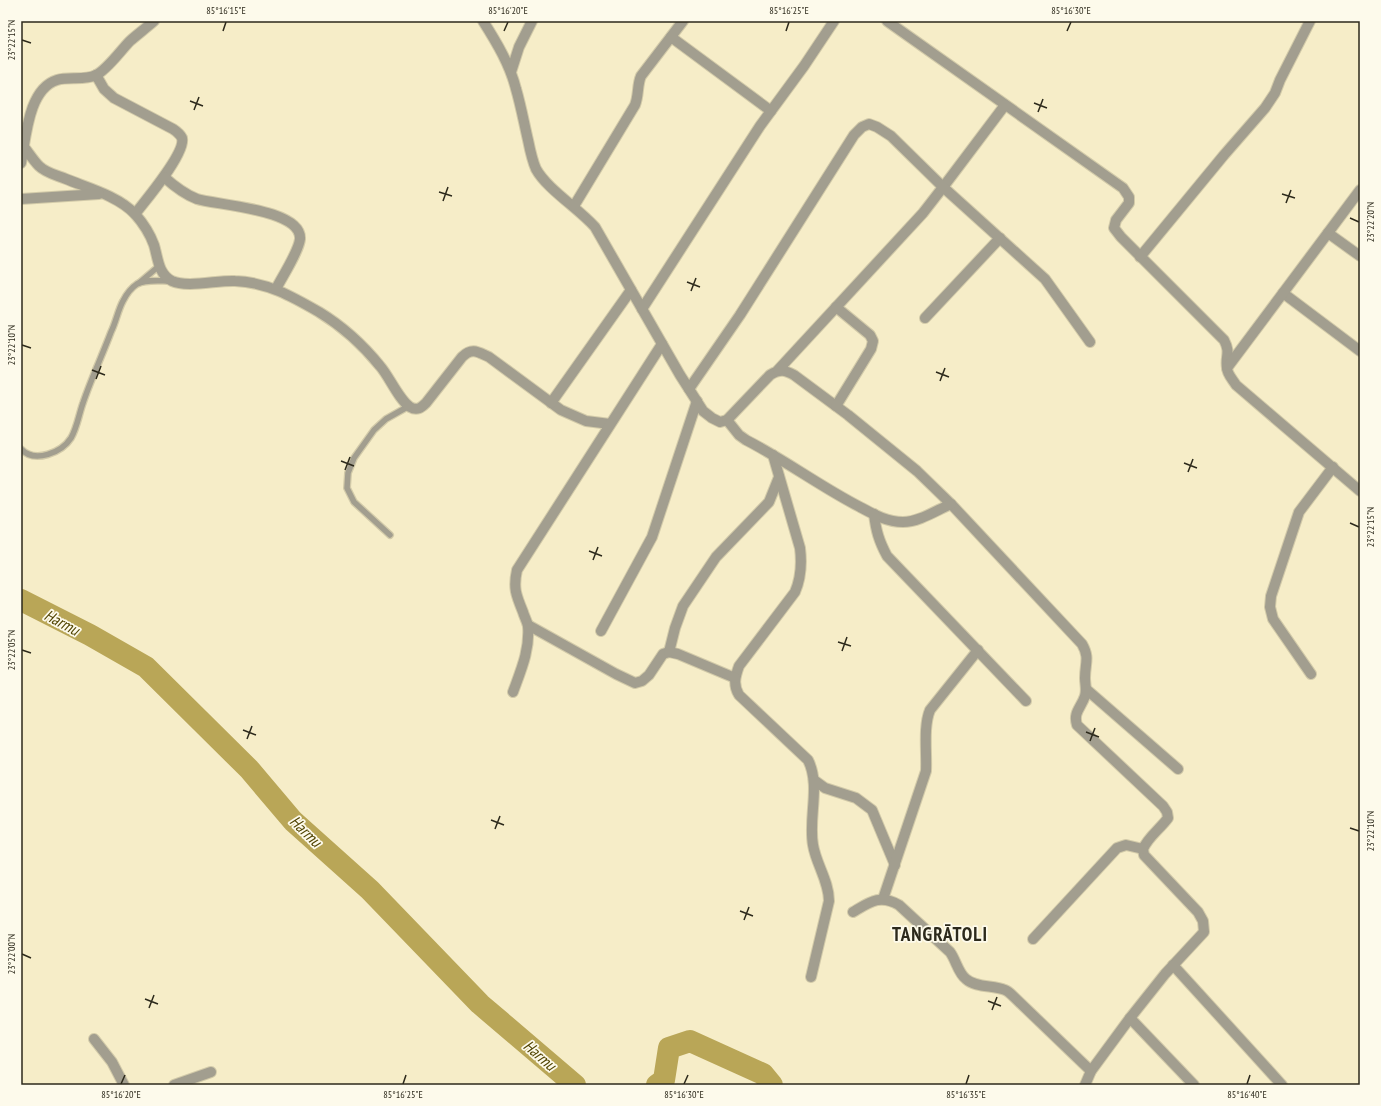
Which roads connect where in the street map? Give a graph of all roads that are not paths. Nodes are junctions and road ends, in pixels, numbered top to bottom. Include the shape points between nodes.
1 (154, 21) edge
2 (483, 21) edge
3 (532, 21) edge
4 (683, 21) edge
5 (834, 21) edge
6 (887, 21) edge
7 (1310, 21) edge
8 (671, 37) junction
9 (511, 72) junction
10 (96, 75) junction
11 (1005, 105) junction
12 (771, 111) junction
13 (24, 146) junction
14 (21, 163) edge
15 (164, 177) junction
16 (943, 187) junction
17 (1360, 190) edge
18 (101, 193) junction
19 (21, 199) edge
20 (574, 206) junction
21 (135, 214) junction
22 (1328, 233) junction
23 (1000, 238) junction
24 (1360, 256) edge
25 (1140, 257) junction
26 (159, 266) junction
27 (172, 281) junction
28 (137, 284) junction
29 (276, 289) junction
30 (631, 290) junction
31 (1283, 293) junction
32 (836, 307) junction
33 (642, 309) junction
34 (926, 318) dead end
35 (1090, 342) dead end
36 (662, 344) junction
37 (1360, 351) edge
38 (1227, 368) junction
39 (778, 370) junction
40 (689, 389) junction
41 (697, 401) junction
42 (551, 403) junction
43 (409, 406) junction
44 (836, 406) junction
45 (727, 420) junction
46 (610, 424) junction
47 (21, 449) edge
48 (773, 455) junction
49 (1333, 467) junction
50 (780, 477) junction
51 (1360, 491) edge
52 (951, 504) junction
53 (874, 514) junction
54 (390, 535) dead end
55 (528, 625) junction
56 (601, 631) dead end
57 (978, 650) junction
58 (669, 652) junction
59 (1311, 674) dead end
60 (735, 678) junction
61 (1086, 690) junction
62 (513, 692) dead end
63 (1026, 700) dead end
64 (1178, 769) dead end
65 (814, 780) junction
66 (1142, 850) junction
67 (895, 865) junction
68 (883, 899) junction
69 (853, 912) dead end
70 (1033, 939) dead end
71 (1173, 965) junction
72 (811, 977) dead end
73 (1130, 1018) junction
74 (94, 1039) dead end
75 (1091, 1071) junction
76 (211, 1072) dead end
77 (124, 1085) edge
78 (174, 1085) edge
79 (1085, 1085) edge
80 (1194, 1085) edge
81 (1282, 1085) edge

1 - 10 street
2 - 9 street
3 - 9 street via 519,47
4 - 8 street
5 - 12 street
6 - 11 street
7 - 25 street via 1265,108
8 - 12 street
8 - 20 street via 641,76 635,105
9 - 20 street via 536,169 542,178
10 - 13 street via 56,80 44,88 37,96
10 - 15 street via 104,89 114,98 179,133 182,146
11 - 16 street
11 - 25 street via 1123,188 1129,197 1129,203 1116,220 1114,228
12 - 33 street
13 - 14 street
13 - 18 street via 39,166 48,172
15 - 21 street
15 - 29 street via 186,195 199,200 261,211 280,217 298,230 298,246
16 - 23 street
16 - 32 street
16 - 40 street via 891,136 869,124 862,126
17 - 22 street
18 - 19 street
18 - 21 street
20 - 30 street via 595,227
21 - 26 street via 154,245
22 - 24 street
22 - 31 street
23 - 34 street
23 - 35 street via 1045,279
25 - 38 street via 1224,340 1228,348
26 - 27 street via 164,275
26 - 28 lane
27 - 28 lane via 146,281
27 - 29 street via 183,284 236,281
28 - 47 lane via 123,301 72,436 58,451 41,456 32,455
29 - 43 street via 333,320 357,341 381,366
30 - 33 street
30 - 42 street
31 - 37 street
31 - 38 street
32 - 39 street
32 - 44 street via 870,335 873,341 871,349
33 - 36 street
36 - 40 street
36 - 46 street
38 - 49 street via 1236,385
39 - 44 street via 786,370
39 - 45 street via 770,375
40 - 41 street
41 - 45 street via 703,411 712,418 720,422
41 - 56 street via 652,537
42 - 43 street via 489,357 471,351 466,352 426,403 420,408 414,409
42 - 46 street via 586,421
43 - 54 lane via 386,419 374,430 354,458 348,473 347,488 354,502
44 - 52 street via 899,455
45 - 48 street via 738,435
46 - 55 street via 517,570 514,582
48 - 50 street
48 - 53 street
49 - 51 street
49 - 59 street via 1299,512 1271,596 1273,619
50 - 58 street via 769,502 716,557 683,606
50 - 60 street via 800,548 802,561 799,583 795,592 739,666
52 - 53 street via 912,521 891,520
52 - 61 street via 1082,644 1088,659
53 - 57 street via 877,534 887,556
55 - 58 street via 635,682 642,681 649,675 663,654
55 - 62 street via 526,658
57 - 63 street
57 - 67 street via 930,710 926,725 926,771
58 - 60 street
60 - 65 street via 735,688 739,696 808,760
61 - 64 street
61 - 66 street via 1076,712 1077,725 1167,812 1168,818 1146,841
65 - 67 street via 826,788 856,798 872,810
65 - 72 street via 812,844 829,892 829,901
66 - 70 street via 1126,845 1117,848
66 - 71 street via 1198,912 1203,921 1204,932
67 - 68 street
68 - 69 street via 872,901
68 - 75 street via 899,905 950,952 961,974 967,980 1005,990
71 - 73 street
71 - 81 street
73 - 75 street
73 - 80 street
74 - 77 street via 112,1062
75 - 79 street
76 - 78 street

